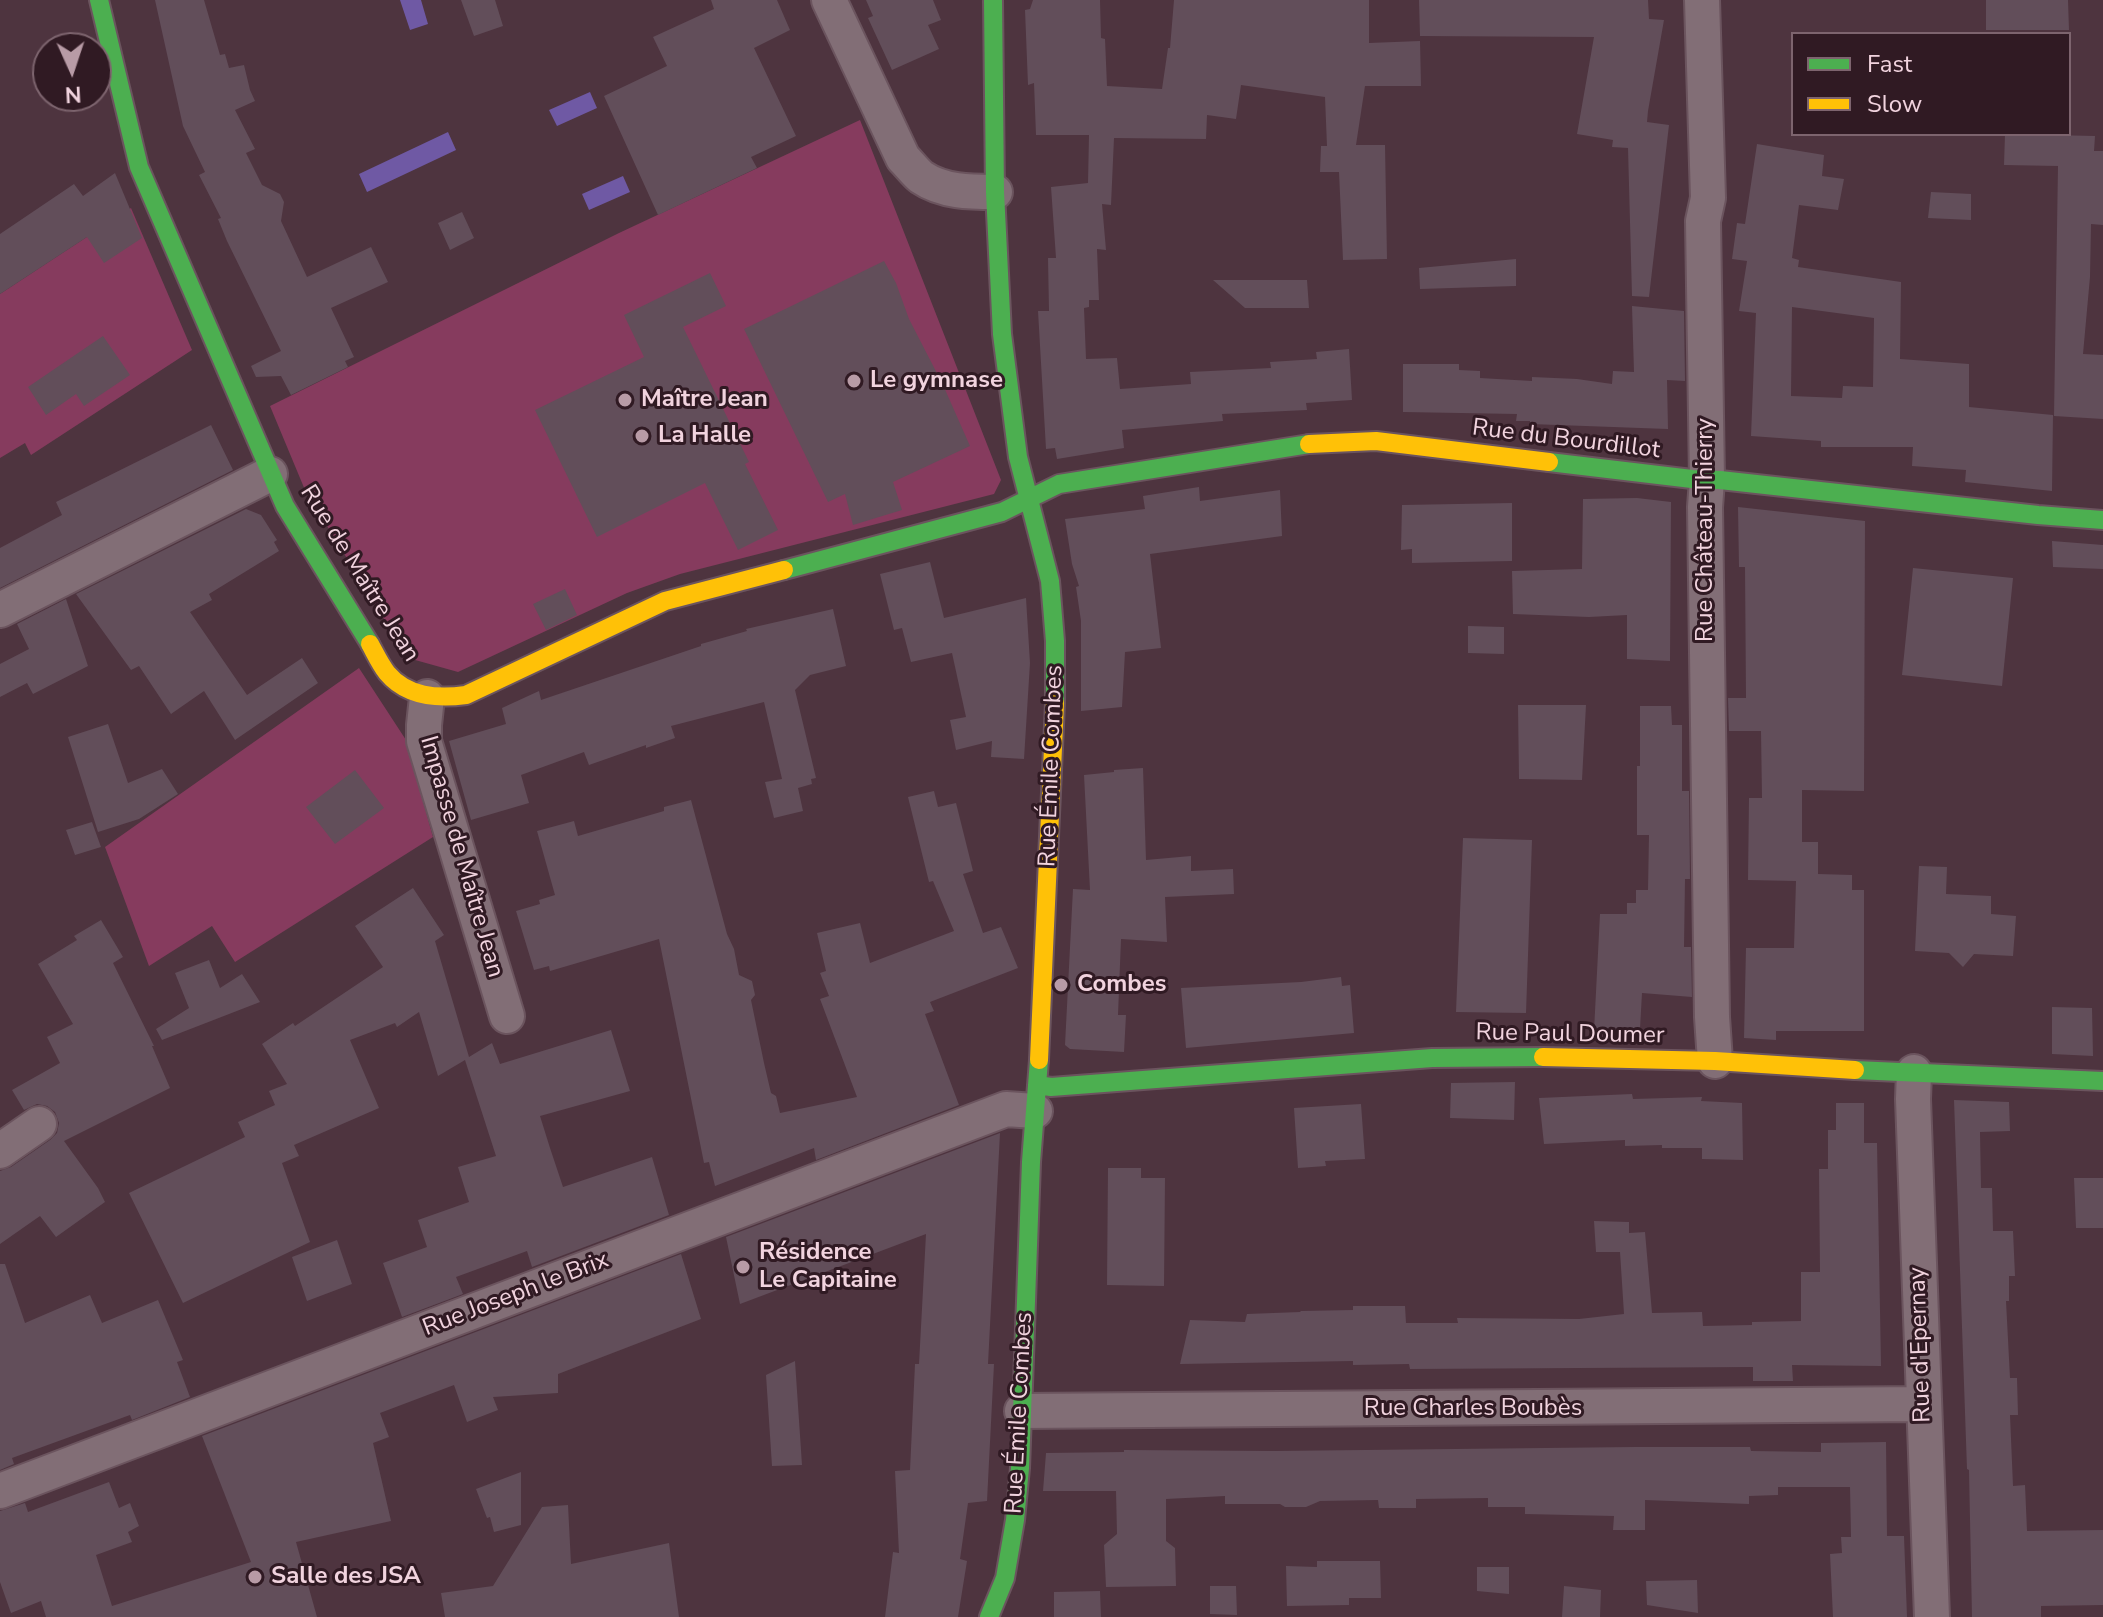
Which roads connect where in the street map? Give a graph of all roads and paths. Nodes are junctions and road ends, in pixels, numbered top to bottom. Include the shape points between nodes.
1 (99, 0) edge
2 (829, 0) edge
3 (993, 0) edge
4 (1702, 0) edge
5 (995, 192) junction
6 (270, 474) junction
7 (1707, 480) junction
8 (1028, 499) junction
9 (2103, 520) edge
10 (0, 610) edge
11 (427, 697) junction
12 (507, 1016) dead end
13 (1715, 1061) junction
14 (1914, 1072) junction
15 (2103, 1081) edge
16 (1036, 1098) junction
17 (39, 1124) dead end
18 (0, 1151) edge
19 (1923, 1404) junction
20 (1022, 1411) junction
21 (0, 1491) edge
22 (989, 1617) edge
23 (1932, 1617) edge

1 - 6 street, Rue de Maître Jean via 139,167
2 - 5 street via 903,158 921,176 945,188
3 - 5 street, Rue Émile Combes
4 - 7 street, Rue Château-Thierry
5 - 8 street, Rue Émile Combes via 1002,334
6 - 10 street
6 - 11 street, Rue de Maître Jean via 388,674
7 - 8 street, Rue du Bourdillot via 1376,441 1310,444 1059,484
7 - 9 street, Rue du Bourdillot
7 - 13 street, Rue Château-Thierry
8 - 11 street via 1002,512 665,601 466,695
8 - 16 street, Rue Émile Combes via 1050,581 1055,641
11 - 12 street, Impasse de Maître Jean via 424,741
13 - 14 street, Rue Paul Doumer
13 - 16 street, Rue Paul Doumer via 1432,1058 1051,1087
14 - 15 street, Rue Paul Doumer
14 - 19 street, Rue d'Epernay
16 - 20 street, Rue Émile Combes
16 - 21 street, Rue Joseph le Brix
17 - 18 street
19 - 20 street, Rue Charles Boubès
19 - 23 street, Rue d'Epernay
20 - 22 street, Rue Émile Combes via 1015,1520 1005,1578

